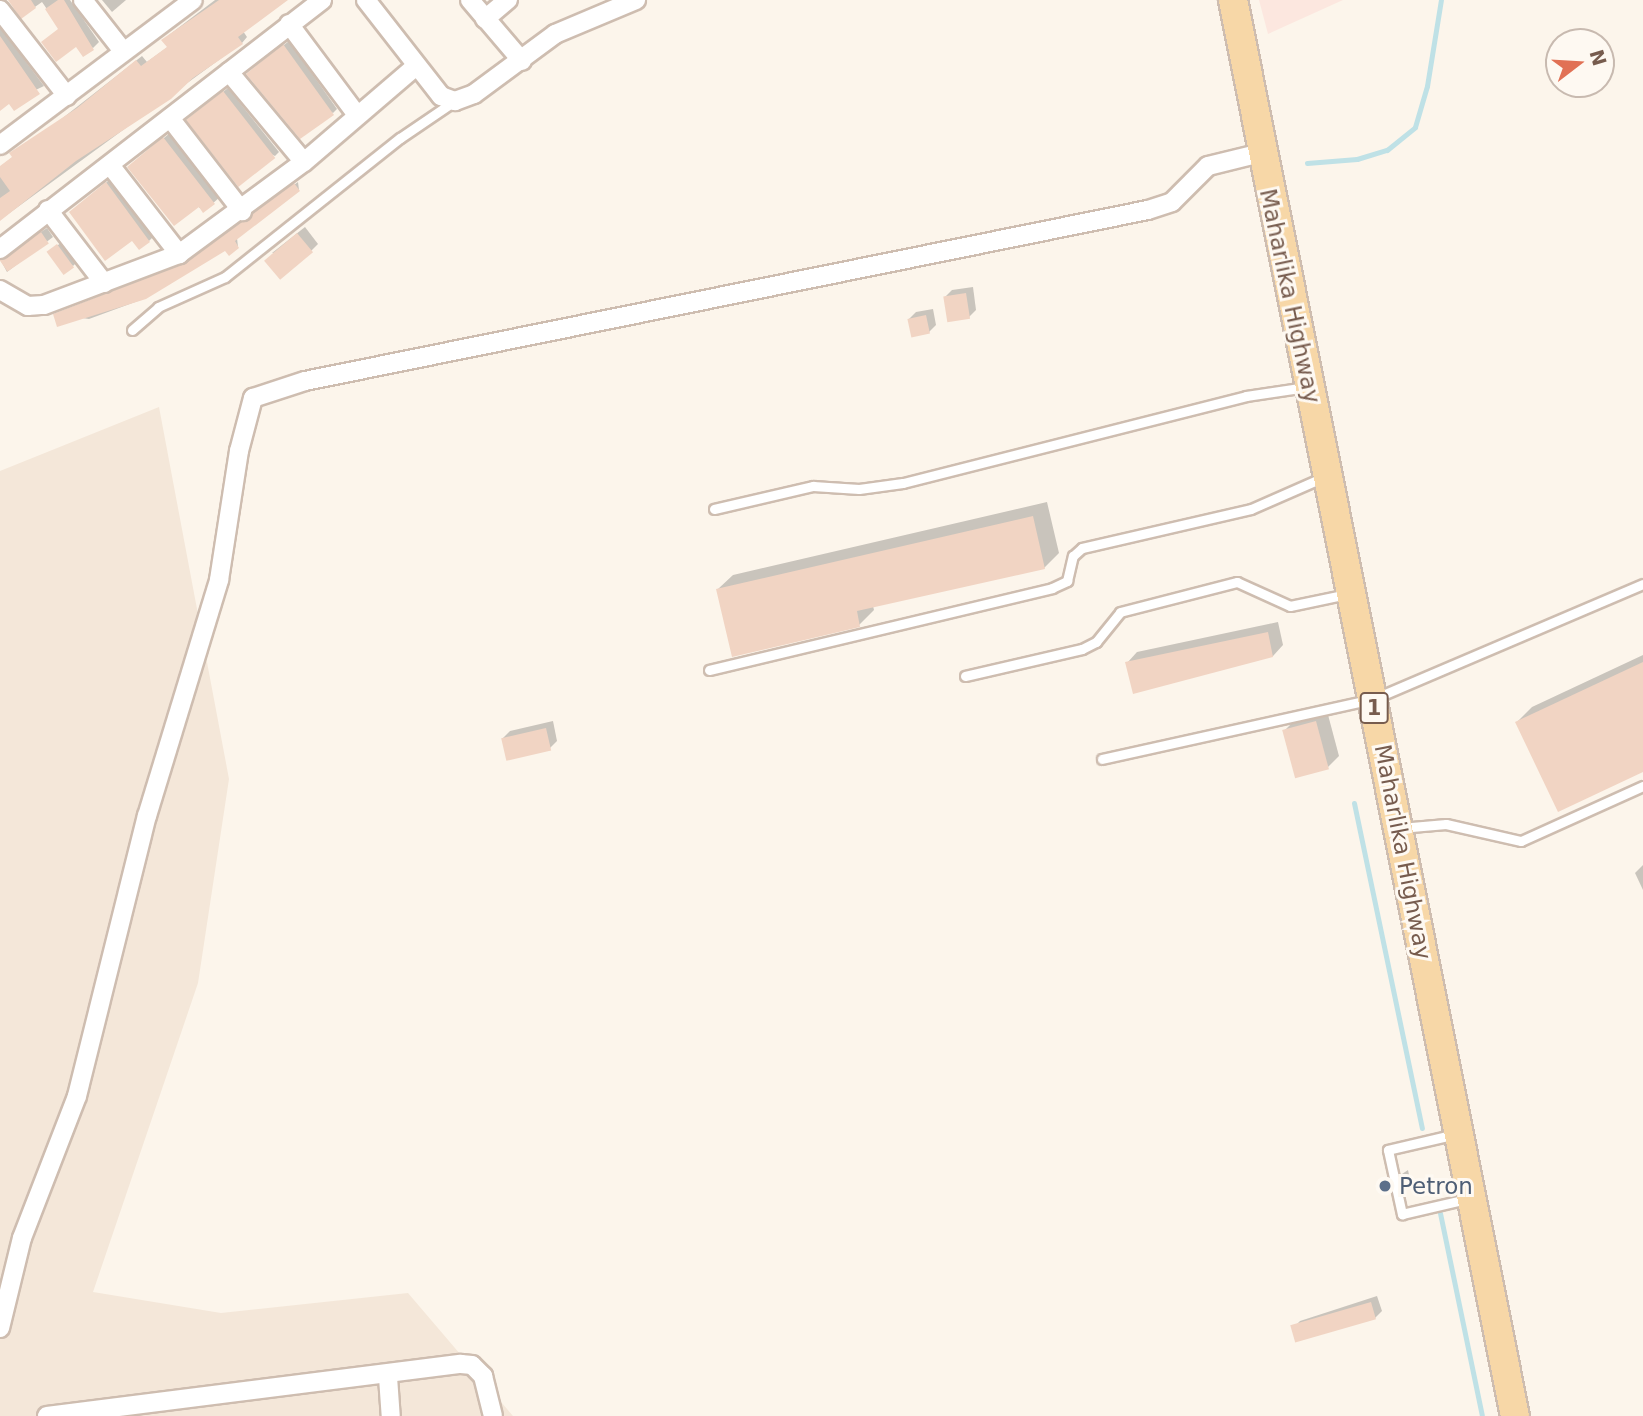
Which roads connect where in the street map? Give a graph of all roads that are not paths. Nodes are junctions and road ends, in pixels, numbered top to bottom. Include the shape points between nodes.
1 (83, 0) edge
2 (322, 0) edge
3 (366, 0) edge
4 (508, 0) edge
5 (636, 0) edge
6 (1233, 0) edge
7 (472, 1) edge
8 (184, 2) edge
9 (0, 10) edge
10 (485, 19) junction
11 (289, 24) junction
12 (123, 51) junction
13 (522, 61) junction
14 (416, 66) junction
15 (229, 72) junction
16 (67, 96) junction
17 (454, 101) junction
18 (357, 115) junction
19 (170, 118) junction
20 (2, 139) edge
21 (1261, 153) junction
22 (304, 162) junction
23 (110, 165) junction
24 (48, 211) junction
25 (242, 211) junction
26 (0, 249) edge
27 (179, 254) junction
28 (104, 283) junction
29 (0, 290) edge
30 (132, 330) dead end
31 (1308, 386) junction
32 (1329, 475) junction
33 (714, 509) dead end
34 (1643, 584) edge
35 (1352, 593) junction
36 (709, 670) dead end
37 (965, 676) dead end
38 (1373, 699) junction
39 (1102, 759) dead end
40 (1643, 786) edge
41 (1398, 828) junction
42 (1458, 1133) junction
43 (1471, 1199) junction
44 (0, 1328) edge
45 (388, 1377) junction
46 (47, 1416) edge
47 (391, 1416) edge
48 (493, 1416) edge
49 (1515, 1416) edge

1 - 12 street
2 - 11 street
3 - 14 street
4 - 10 street
5 - 13 street via 555,34
6 - 21 main road, Maharlika Highway / 1
7 - 10 street
8 - 12 street
9 - 16 street
10 - 13 street
11 - 15 street
11 - 18 street
12 - 16 street
13 - 17 street via 474,94
14 - 17 street via 441,96
14 - 18 street
15 - 19 street
15 - 22 street
16 - 20 street
17 - 30 lane via 400,138 225,277 158,307
18 - 22 street
19 - 23 street
19 - 25 street
21 - 31 main road, Maharlika Highway / 1
21 - 44 street via 1208,166 1172,202 1148,210 305,381 253,398 239,450 219,580 147,816 77,1096 22,1238
22 - 25 street
23 - 24 street
23 - 27 street
24 - 26 street
24 - 28 street
25 - 27 street
27 - 28 street
28 - 29 street via 36,306
31 - 32 main road, Maharlika Highway / 1
31 - 33 lane via 1246,396 903,483 859,489 813,486
32 - 35 main road, Maharlika Highway / 1
32 - 36 lane via 1251,509 1082,548 1073,556 1067,581 1052,588
34 - 38 lane
35 - 37 lane via 1290,606 1237,582 1121,612 1096,642 1082,649
35 - 38 main road, Maharlika Highway / 1
38 - 39 lane
38 - 41 main road, Maharlika Highway / 1
40 - 41 lane via 1521,841 1446,824
41 - 42 main road, Maharlika Highway / 1
42 - 43 main road, Maharlika Highway / 1
42 - 43 lane via 1388,1150 1402,1214
43 - 49 main road, Maharlika Highway / 1
45 - 46 street
45 - 47 street
45 - 48 street via 472,1365 482,1376

